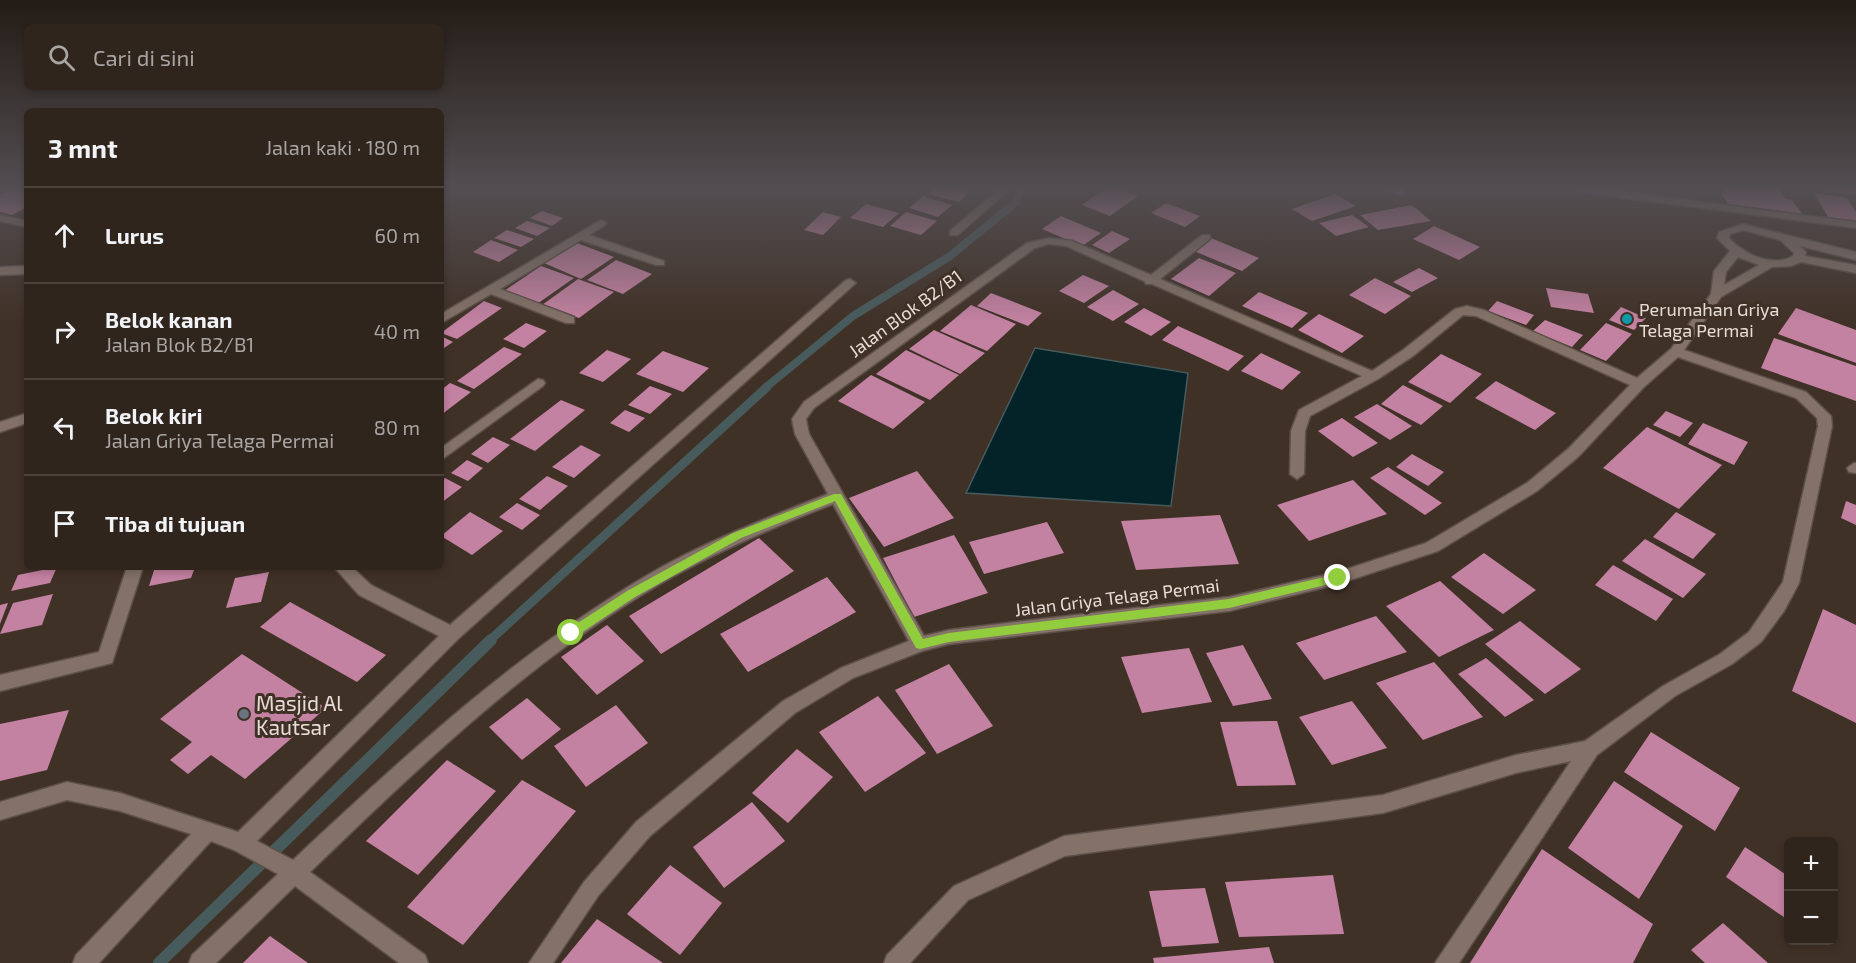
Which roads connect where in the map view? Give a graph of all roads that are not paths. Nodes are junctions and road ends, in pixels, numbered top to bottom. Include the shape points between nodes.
1 (583, 234) edge
2 (1724, 234) edge
3 (1772, 234) edge
4 (580, 236) junction
5 (1206, 237) dead end
6 (1784, 238) junction
7 (1737, 251) junction
8 (1856, 256) edge
9 (1799, 258) junction
10 (660, 263) dead end
11 (1771, 263) junction
12 (1856, 268) edge
13 (24, 270) edge
14 (0, 271) edge
15 (1150, 281) junction
16 (850, 283) dead end
17 (491, 290) junction
18 (1717, 294) junction
19 (444, 317) edge
20 (570, 320) dead end
21 (1676, 351) junction
22 (1372, 376) junction
23 (538, 383) dead end
24 (1639, 384) junction
25 (24, 419) edge
26 (0, 427) edge
27 (444, 453) edge
28 (1297, 474) dead end
29 (837, 496) junction
30 (134, 570) edge
31 (345, 570) edge
32 (452, 634) junction
33 (920, 644) junction
34 (0, 683) edge
35 (1590, 749) junction
36 (0, 811) edge
37 (208, 830) junction
38 (246, 846) junction
39 (289, 869) junction
40 (84, 963) edge
41 (200, 963) edge
42 (417, 963) edge
43 (540, 963) edge
44 (894, 963) edge
45 (1446, 963) edge

1 - 4 street
2 - 7 street via 1723,238
3 - 6 street
4 - 10 street
4 - 17 street
5 - 15 street
6 - 8 street
6 - 9 street via 1800,252
7 - 11 street, Jalan Griya Telaga Permai
7 - 18 street, Jalan Griya Telaga Permai via 1720,271
9 - 11 street, Jalan Griya Telaga Permai via 1794,262
9 - 12 street, Jalan Griya Telaga Permai
11 - 18 street, Jalan Griya Telaga Permai
13 - 14 street
15 - 22 street, Jalan Blok B2/B1
15 - 29 street, Jalan Blok B2/B1 via 1068,243 1049,241 1031,245 809,405 800,419 802,434
16 - 32 street
17 - 19 street
17 - 20 street
18 - 21 street, Jalan Griya Telaga Permai
21 - 24 street, Jalan Griya Telaga Permai
21 - 35 street via 1801,395 1824,416 1823,436 1791,583 1755,637 1726,659 1669,691
22 - 24 street via 1467,310
22 - 28 street via 1304,413 1298,431
23 - 27 street
24 - 33 street, Jalan Griya Telaga Permai via 1573,453 1532,487 1432,547 1338,578 1229,604 949,637
25 - 26 street
29 - 33 street, Jalan Blok B2/B1
29 - 39 street via 737,535 631,594 571,633 479,704
30 - 34 street via 106,658
31 - 32 street via 365,590
32 - 38 street
33 - 43 street, Jalan Griya Telaga Permai via 847,673 789,707 743,745 643,829 591,890
35 - 44 street via 1516,765 1383,804 1064,846 961,893
35 - 45 street
36 - 37 street via 67,791 120,802
37 - 38 street
37 - 40 street
38 - 39 street
39 - 41 street
39 - 42 street

